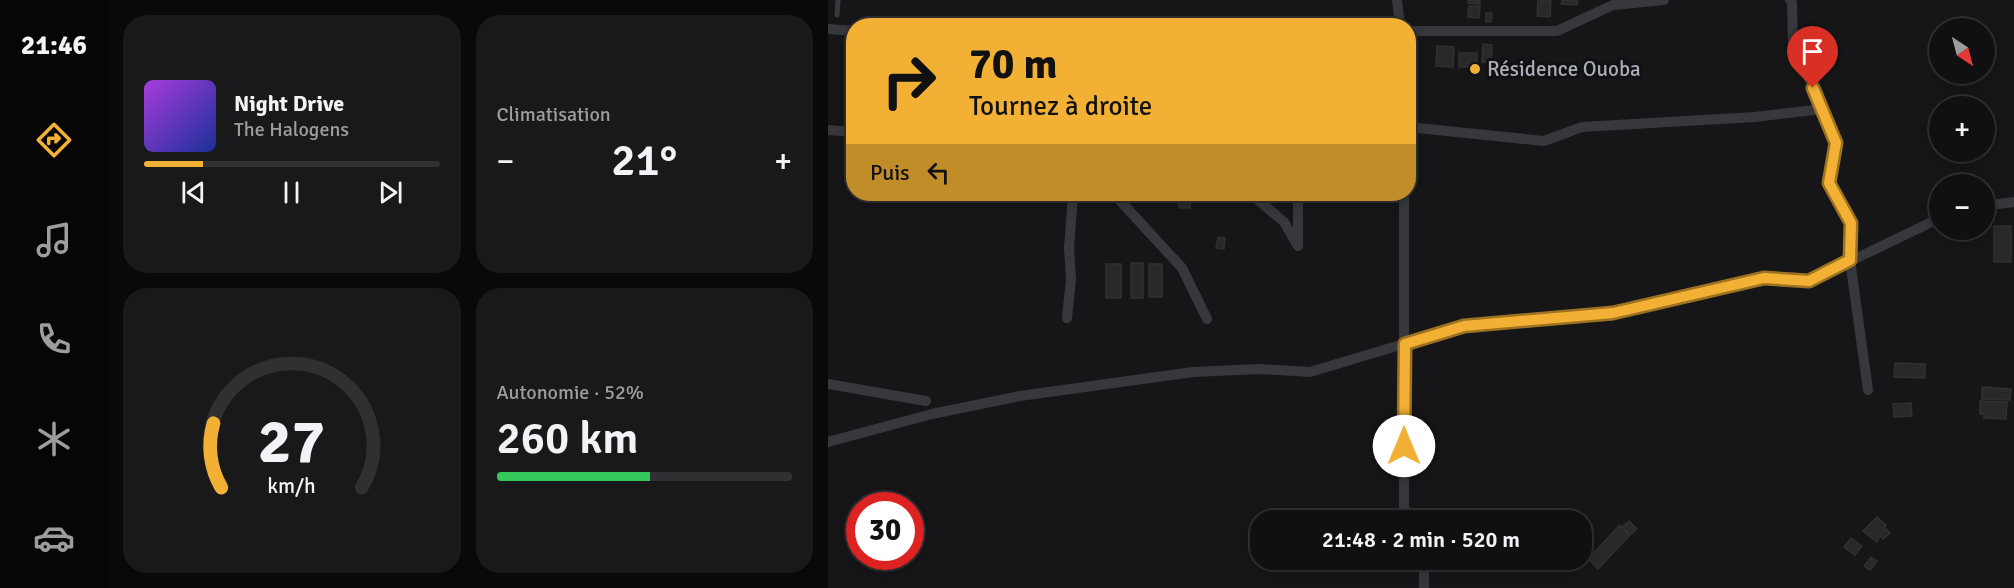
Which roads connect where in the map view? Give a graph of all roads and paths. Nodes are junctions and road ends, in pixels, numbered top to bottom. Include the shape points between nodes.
1 (838, 0) edge
2 (1397, 0) edge
3 (1664, 0) edge
4 (1793, 1) edge
5 (837, 15) dead end
6 (1399, 18) edge
7 (828, 29) edge
8 (846, 30) edge
9 (1416, 31) edge
10 (1823, 109) junction
11 (1416, 128) edge
12 (828, 130) edge
13 (846, 131) edge
14 (1072, 201) edge
15 (1120, 201) edge
16 (1259, 201) edge
17 (1298, 201) edge
18 (1404, 201) edge
19 (2014, 202) edge
20 (1995, 205) edge
21 (1929, 223) edge
22 (1850, 260) junction
23 (1067, 318) dead end
24 (1207, 319) dead end
25 (1405, 344) junction
26 (828, 384) edge
27 (1868, 390) dead end
28 (926, 401) dead end
29 (828, 442) edge
30 (1406, 510) edge
31 (1424, 570) edge
32 (1424, 588) edge

1 - 5 lane
2 - 6 street
3 - 9 street via 1613,5 1557,31
4 - 10 street via 1793,45
7 - 8 street
10 - 11 street via 1582,127 1544,141
10 - 22 street via 1836,143 1829,183 1851,223
12 - 13 street
14 - 23 street
15 - 24 street via 1182,268
16 - 17 street via 1284,222 1298,246
18 - 25 street
19 - 20 street
21 - 22 street
22 - 25 street via 1809,281 1764,278 1613,313 1464,326
22 - 27 street
25 - 29 street via 1310,372 1193,372 1020,396
25 - 30 street
26 - 28 street
31 - 32 street

